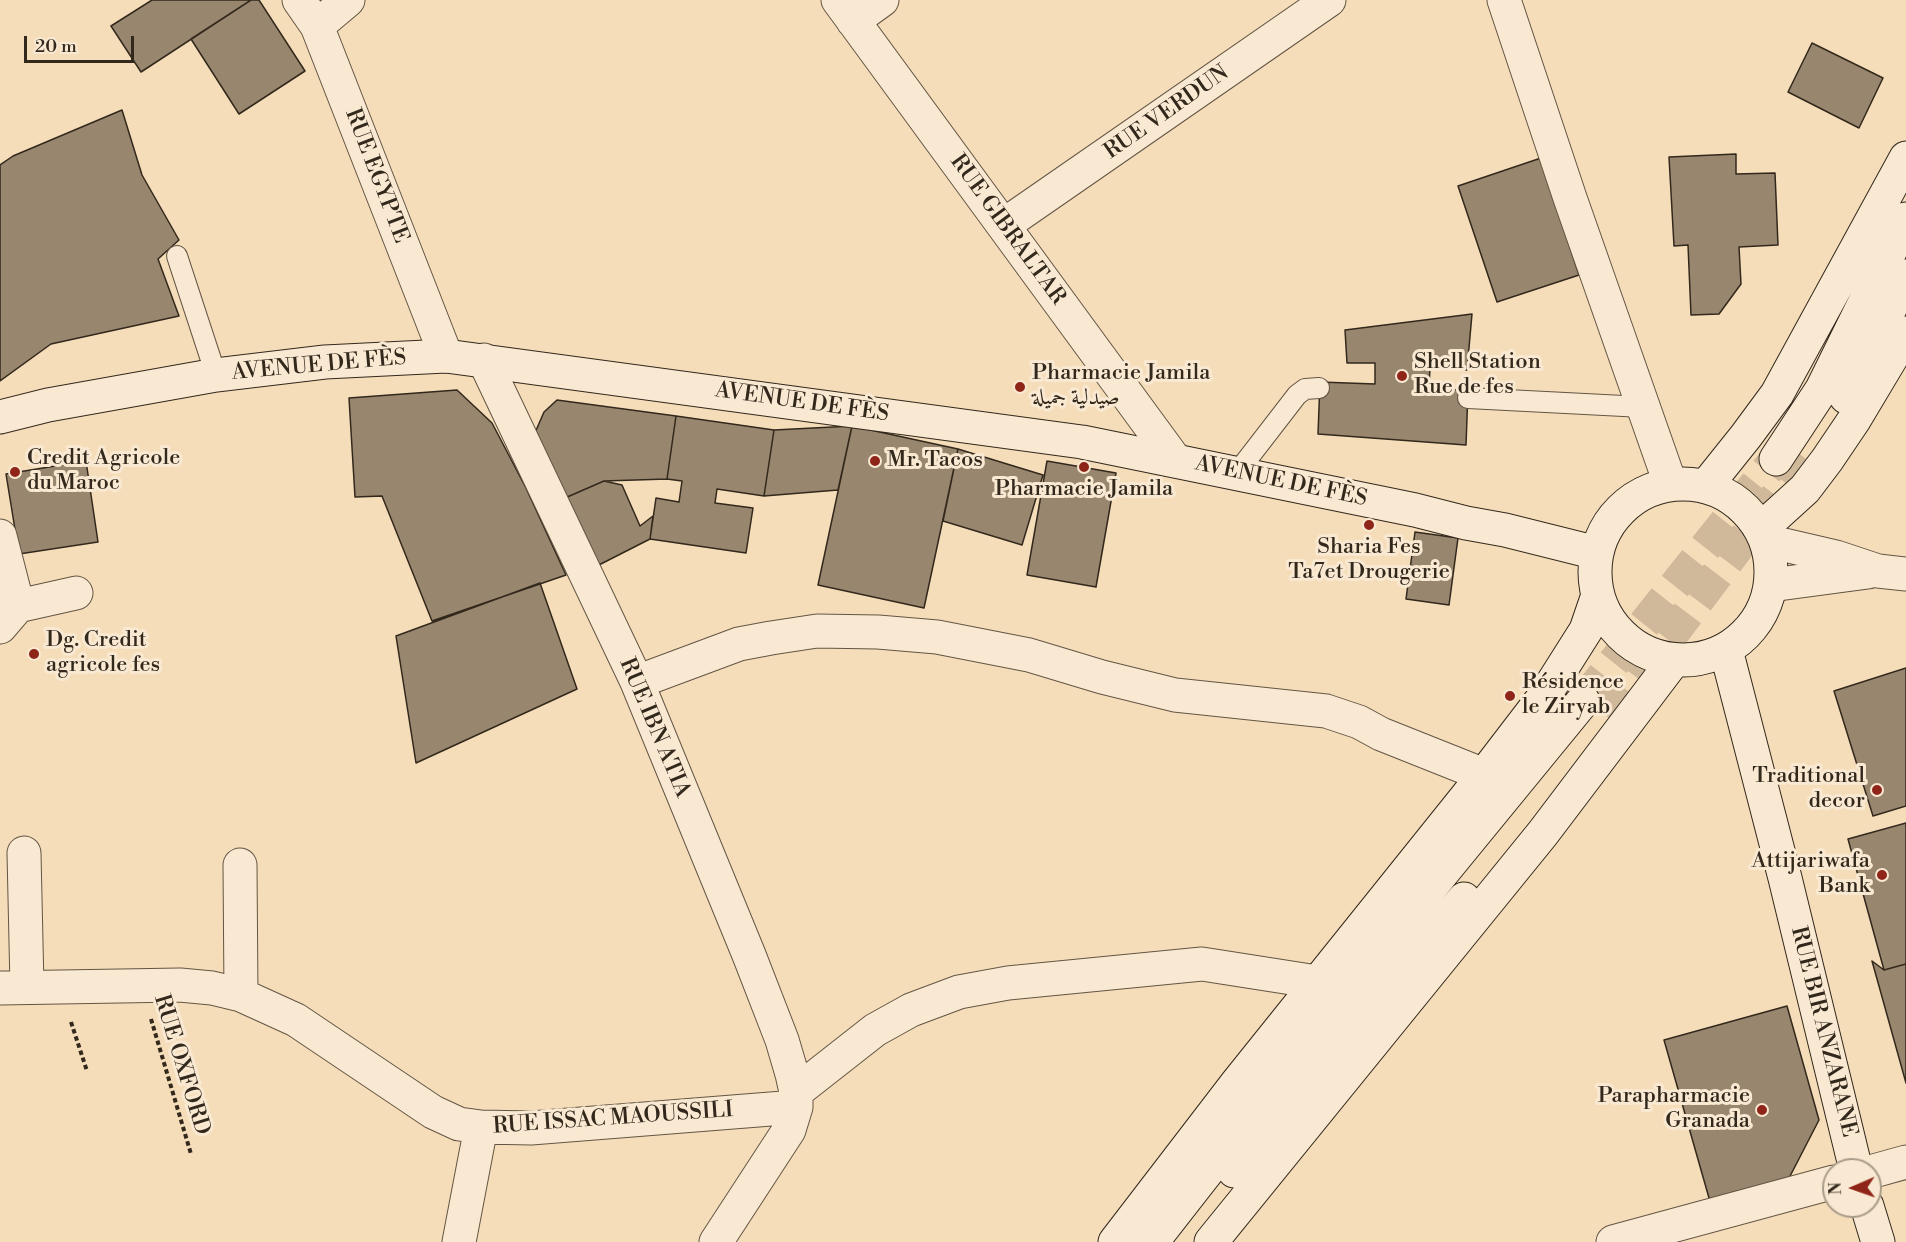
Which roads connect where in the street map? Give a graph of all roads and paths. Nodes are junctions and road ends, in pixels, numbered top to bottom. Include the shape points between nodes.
1 (299, 0) edge
2 (348, 0) edge
3 (882, 0) edge
4 (1329, 0) edge
5 (1504, 0) edge
6 (846, 11) edge
7 (317, 26) junction
8 (1906, 158) edge
9 (1906, 219) edge
10 (1004, 225) junction
11 (177, 256) dead end
12 (1906, 276) edge
13 (1906, 333) edge
14 (446, 356) junction
15 (484, 360) junction
16 (216, 375) junction
17 (1319, 388) dead end
18 (1468, 398) dead end
19 (1643, 406) junction
20 (0, 417) edge
21 (1175, 460) junction
22 (1236, 474) junction
23 (1670, 483) junction
24 (1706, 486) junction
25 (1764, 535) junction
26 (0, 536) edge
27 (1597, 553) junction
28 (1892, 573) edge
29 (1771, 585) junction
30 (76, 593) dead end
31 (1598, 595) junction
32 (9, 617) edge
33 (1726, 650) junction
34 (1674, 660) junction
35 (637, 682) junction
36 (1582, 701) tunnel mouth
37 (1601, 729) tunnel mouth
38 (1484, 775) junction
39 (24, 853) dead end
40 (240, 865) dead end
41 (1317, 982) junction
42 (140, 985) junction
43 (61, 987) junction
44 (14, 988) edge
45 (241, 994) junction
46 (87, 1071) dead end
47 (796, 1099) junction
48 (481, 1127) junction
49 (191, 1154) dead end
50 (1853, 1158) edge
51 (1906, 1162) edge
52 (1882, 1169) edge
53 (1822, 1185) edge
54 (1871, 1218) edge
55 (459, 1242) edge
56 (716, 1242) edge
57 (1115, 1242) edge
58 (1152, 1242) edge
59 (1176, 1242) edge
60 (1211, 1242) edge
61 (1613, 1242) edge
62 (1878, 1242) edge

1 - 7 street, RUE EGYPTE
2 - 7 street
3 - 6 street
4 - 10 street, RUE VERDUN
5 - 19 street
6 - 10 street, RUE GIBRALTAR
7 - 14 street, RUE EGYPTE
8 - 24 street via 1777,394
9 - 12 street via 1790,458 1843,404
10 - 21 street, RUE GIBRALTAR
11 - 16 lane
13 - 25 street via 1827,460
14 - 15 street, AVENUE DE FÈS
14 - 16 street, AVENUE DE FÈS via 325,362
15 - 21 street, AVENUE DE FÈS via 1082,442
15 - 35 street, RUE IBN ATIA
16 - 20 street, AVENUE DE FÈS
17 - 22 lane via 1305,389 1297,396
18 - 19 lane
19 - 23 street
21 - 22 street, AVENUE DE FÈS
22 - 27 street, AVENUE DE FÈS via 1415,510
23 - 24 street
23 - 27 street via 1645,492 1623,507 1606,527
24 - 25 street via 1729,495 1748,510
25 - 28 street
25 - 29 street via 1772,562
26 - 32 street
27 - 31 street via 1594,574
28 - 29 street
29 - 33 street via 1763,611 1748,634
30 - 32 street
31 - 34 street via 1608,620 1625,639 1648,654
31 - 38 street via 1586,630 1572,653
33 - 34 street via 1700,660
33 - 50 street, RUE BIR ANZARANE
34 - 60 street via 1543,833
35 - 38 street via 739,644 817,631 937,638 1029,655 1175,695 1326,711
35 - 47 street, RUE IBN ATIA via 782,1040
36 - 58 street via 1384,945
37 - 59 street via 1446,920 1396,971
38 - 41 street
39 - 44 street
40 - 45 street
41 - 47 street via 1202,964 1008,983 959,992 911,1010 875,1030
41 - 57 street
42 - 43 street, RUE ISSAC MAOUSSILI
42 - 45 street, RUE ISSAC MAOUSSILI via 212,988
42 - 49 path, RUE OXFORD
43 - 44 street, RUE ISSAC MAOUSSILI
43 - 46 path
45 - 48 street, RUE ISSAC MAOUSSILI via 296,1020 433,1112 459,1124
47 - 48 street, RUE ISSAC MAOUSSILI via 531,1128
47 - 56 street via 785,1138
48 - 55 street
51 - 52 street
53 - 61 street
54 - 62 street

